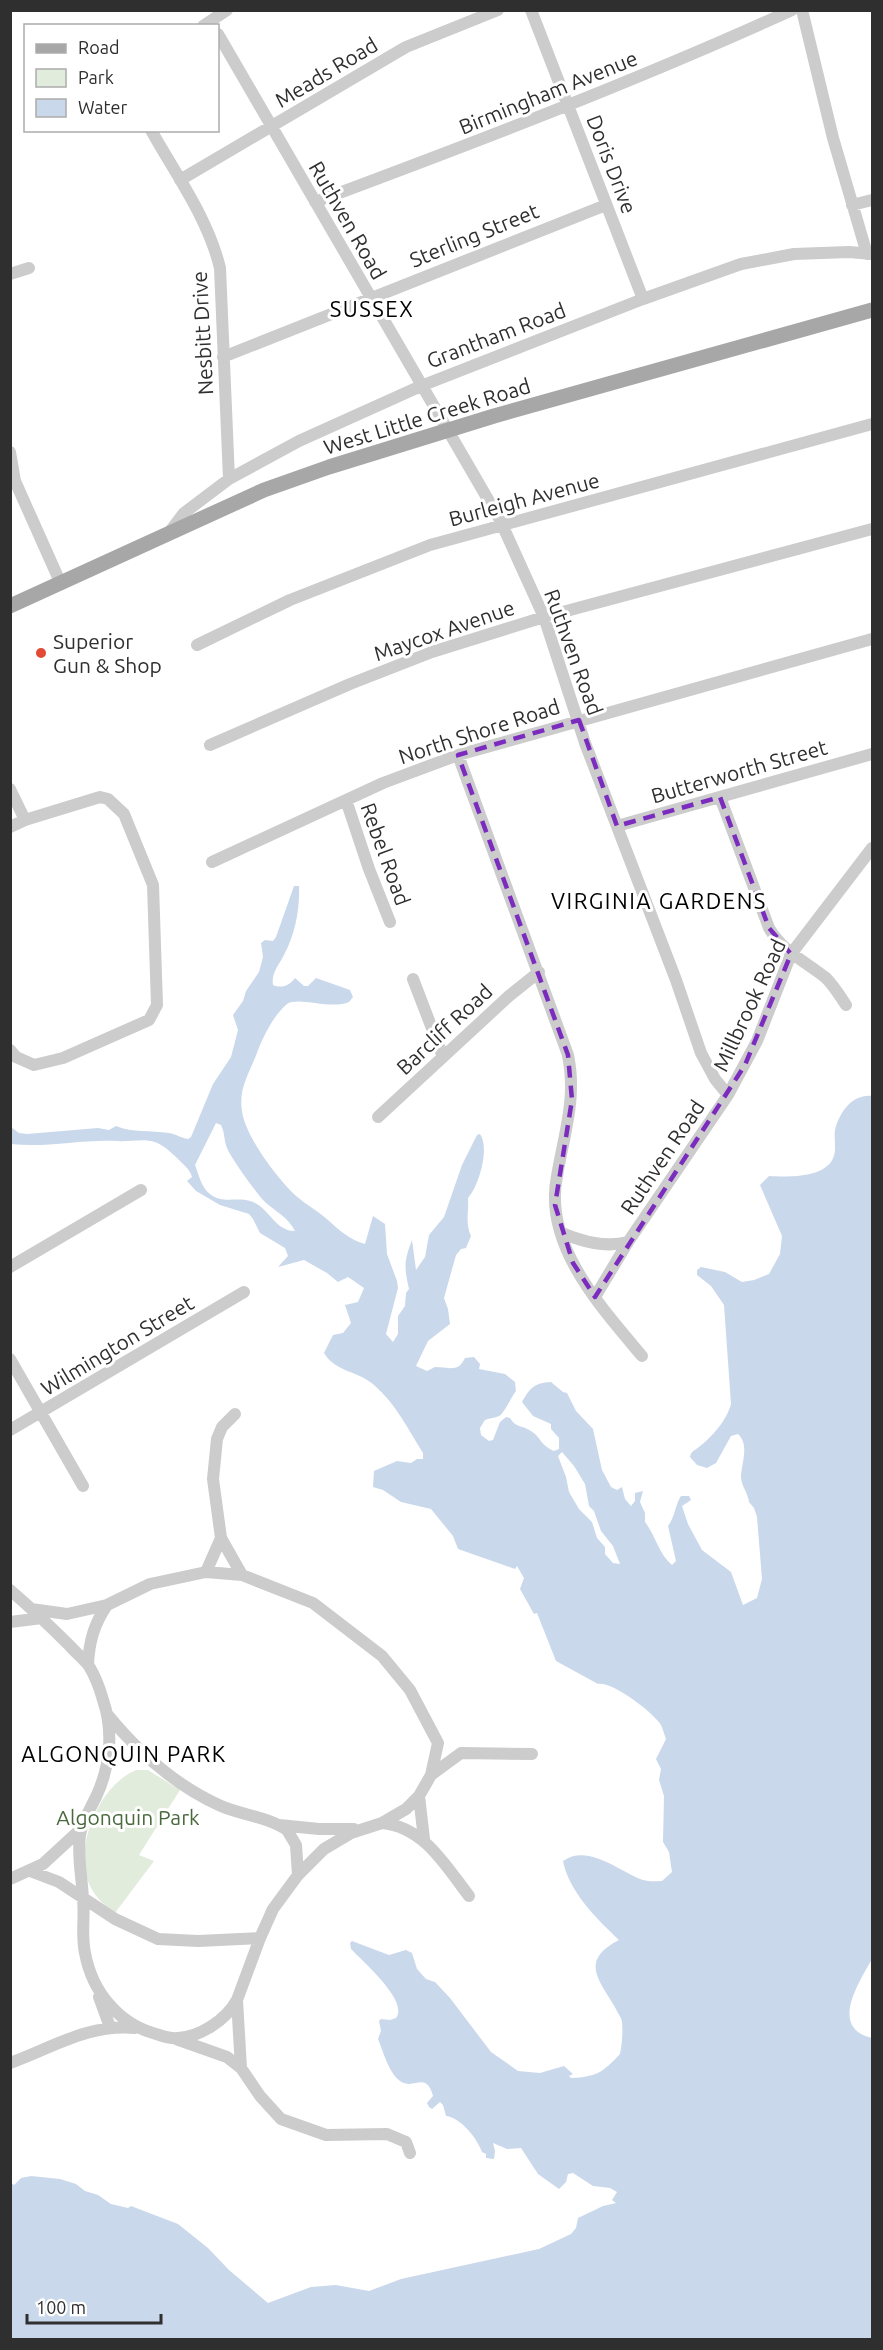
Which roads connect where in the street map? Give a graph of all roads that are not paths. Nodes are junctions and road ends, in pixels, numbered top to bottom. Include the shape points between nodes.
1 (227, 10) edge
2 (498, 10) edge
3 (531, 10) edge
4 (792, 10) edge
5 (802, 10) edge
6 (207, 21) edge
7 (219, 36) edge
8 (568, 105) junction
9 (272, 126) junction
10 (152, 132) edge
11 (180, 180) junction
12 (873, 200) edge
13 (315, 202) junction
14 (606, 205) junction
15 (852, 205) junction
16 (870, 254) edge
17 (29, 268) dead end
18 (10, 274) edge
19 (370, 298) junction
20 (643, 299) junction
21 (873, 310) edge
22 (223, 357) junction
23 (421, 386) junction
24 (873, 424) edge
25 (447, 430) junction
26 (10, 452) edge
27 (229, 479) junction
28 (502, 526) junction
29 (873, 528) edge
30 (167, 535) junction
31 (61, 584) junction
32 (10, 606) edge
33 (544, 617) junction
34 (873, 639) edge
35 (197, 645) dead end
36 (579, 720) junction
37 (210, 745) dead end
38 (458, 754) junction
39 (873, 754) edge
40 (10, 789) edge
41 (720, 797) junction
42 (346, 800) junction
43 (25, 820) junction
44 (617, 826) junction
45 (10, 827) edge
46 (873, 848) edge
47 (212, 862) dead end
48 (390, 922) dead end
49 (791, 954) junction
50 (539, 972) junction
51 (413, 979) dead end
52 (846, 1005) dead end
53 (10, 1050) edge
54 (443, 1057) junction
55 (728, 1095) junction
56 (378, 1116) dead end
57 (141, 1190) dead end
58 (562, 1233) junction
59 (628, 1242) junction
60 (10, 1267) edge
61 (244, 1292) dead end
62 (595, 1297) junction
63 (642, 1356) dead end
64 (10, 1359) edge
65 (42, 1412) junction
66 (235, 1414) dead end
67 (10, 1430) edge
68 (83, 1486) dead end
69 (221, 1538) junction
70 (206, 1572) junction
71 (242, 1575) junction
72 (10, 1590) edge
73 (107, 1605) junction
74 (32, 1609) junction
75 (42, 1618) junction
76 (10, 1622) edge
77 (88, 1665) junction
78 (106, 1713) junction
79 (438, 1743) junction
80 (461, 1753) junction
81 (532, 1754) dead end
82 (430, 1775) junction
83 (419, 1796) junction
84 (382, 1823) junction
85 (278, 1825) junction
86 (364, 1828) junction
87 (81, 1829) junction
88 (424, 1839) junction
89 (30, 1871) junction
90 (298, 1875) junction
91 (10, 1879) edge
92 (469, 1896) dead end
93 (84, 1900) junction
94 (260, 1938) junction
95 (98, 1991) junction
96 (237, 2000) junction
97 (110, 2027) junction
98 (139, 2028) junction
99 (173, 2038) junction
100 (10, 2062) edge
101 (241, 2068) junction
102 (410, 2153) dead end

1 - 6 street
2 - 9 street, Meads Road via 406,47
3 - 8 street, Doris Drive
4 - 8 street, Birmingham Avenue
5 - 15 street
7 - 9 street, Ruthven Road
8 - 13 street, Birmingham Avenue
8 - 14 street, Doris Drive
9 - 11 street, Meads Road
9 - 13 street, Ruthven Road
10 - 11 street, Nesbitt Drive
11 - 22 street, Nesbitt Drive via 214,243 220,268
12 - 15 street
13 - 19 street, Ruthven Road
14 - 19 street, Sterling Street
14 - 20 street, Doris Drive
15 - 16 street
16 - 20 street, Grantham Road via 794,254 741,264
17 - 18 street
19 - 22 street, Sterling Street
19 - 23 street, Ruthven Road
20 - 23 street, Grantham Road
21 - 25 main road, West Little Creek Road
22 - 27 street, Nesbitt Drive
23 - 25 street, Ruthven Road
23 - 27 street, Grantham Road via 299,441
24 - 28 street, Burleigh Avenue
25 - 28 street, Ruthven Road
25 - 30 main road, West Little Creek Road via 264,490
26 - 31 street via 15,481
27 - 30 street, Grantham Road via 184,513
28 - 33 street, Ruthven Road
28 - 35 street, Burleigh Avenue via 430,546 345,577
29 - 33 street, Maycox Avenue
30 - 31 main road, West Little Creek Road
31 - 32 main road, West Little Creek Road
33 - 36 street, Ruthven Road
33 - 37 street, Maycox Avenue via 432,652
34 - 36 street, North Shore Road
36 - 38 street, North Shore Road
36 - 44 street, Ruthven Road
38 - 42 street, North Shore Road
38 - 50 street
39 - 41 street, Butterworth Street
40 - 43 street
41 - 44 street, Butterworth Street
41 - 49 street via 769,928
42 - 47 street, North Shore Road
42 - 48 street, Rebel Road
43 - 45 street
43 - 53 street via 100,797 124,814 153,885 157,1005 149,1020 63,1058 34,1065
44 - 55 street, Ruthven Road via 701,1053
46 - 49 street, Millbrook Road
49 - 52 street via 826,978
49 - 55 street, Millbrook Road via 757,1041
50 - 54 street, Barcliff Road
50 - 58 street via 568,1055 573,1083 555,1189
51 - 54 street
54 - 56 street, Barcliff Road
55 - 59 street, Ruthven Road
57 - 60 street
58 - 59 street via 590,1243
58 - 62 street via 573,1263
59 - 62 street, Ruthven Road
61 - 65 street, Wilmington Street
62 - 63 street
64 - 65 street
65 - 67 street, Wilmington Street
65 - 68 street
66 - 69 street via 217,1438 213,1479
69 - 70 street
69 - 71 street
70 - 71 street
70 - 73 street via 150,1584
71 - 79 street via 313,1603 382,1656 410,1690
72 - 74 street
73 - 74 street via 66,1614
73 - 77 street via 94,1626
74 - 75 street
75 - 76 street
75 - 77 street
77 - 78 street
78 - 85 street via 136,1746 182,1784 221,1806
78 - 87 street via 106,1770
79 - 80 street
79 - 82 street
80 - 81 street
80 - 82 street
82 - 83 street
83 - 84 street
83 - 88 street
84 - 86 street
84 - 88 street via 396,1825
85 - 86 street
85 - 90 street via 287,1830 296,1845
86 - 90 street via 324,1848
87 - 89 street
87 - 93 street
88 - 92 street
89 - 91 street
89 - 93 street via 59,1882
90 - 94 street via 273,1909
93 - 94 street via 115,1920 158,1939
93 - 95 street via 84,1950
94 - 96 street
95 - 97 street
95 - 98 street via 120,2016
96 - 99 street via 220,2019 196,2035
96 - 101 street
97 - 98 street
97 - 100 street via 73,2036
98 - 99 street
99 - 101 street via 227,2057
101 - 102 street via 281,2118 326,2135 387,2134 406,2142

